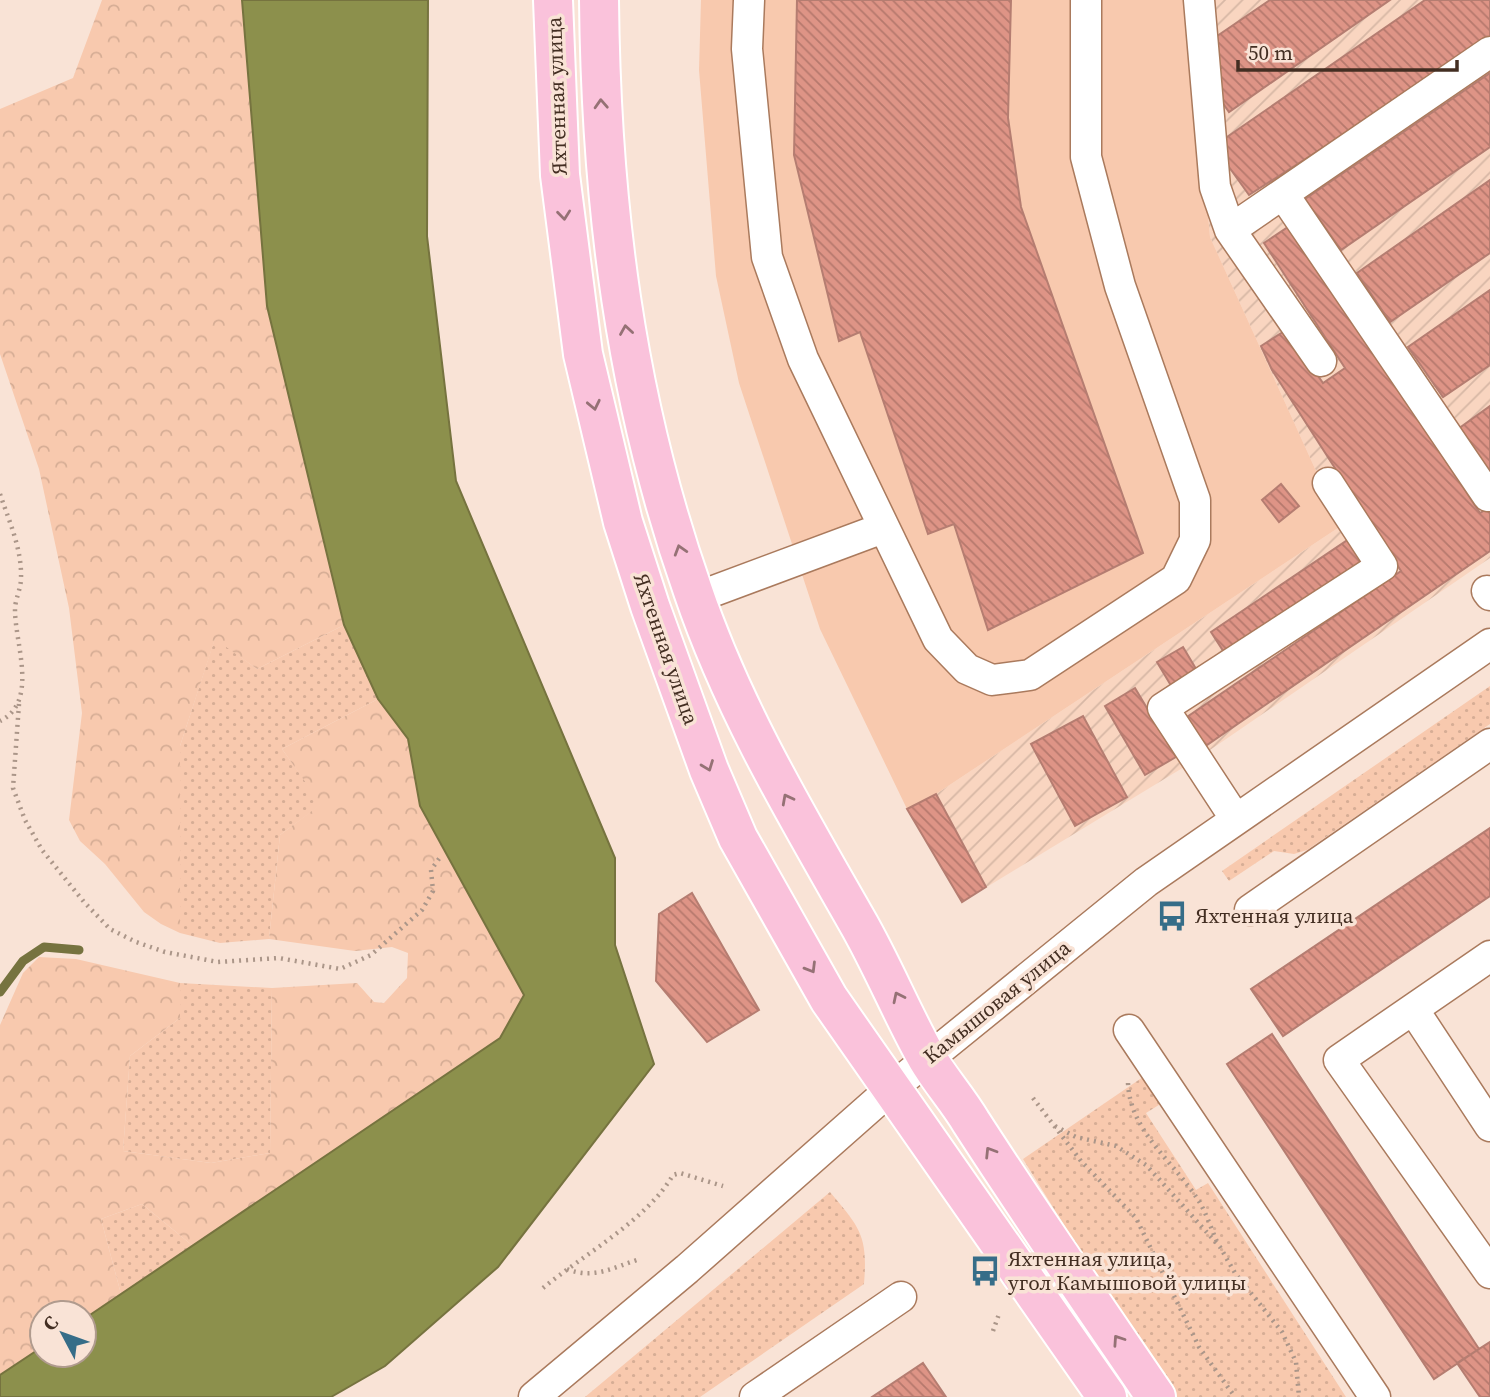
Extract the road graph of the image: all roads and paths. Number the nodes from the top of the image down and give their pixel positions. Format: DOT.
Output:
graph roads {
  1 [pos="553,0"];
  2 [pos="599,0"];
  3 [pos="749,0"];
  4 [pos="1087,0"];
  5 [pos="1199,0"];
  6 [pos="1490,52"];
  7 [pos="1283,194"];
  8 [pos="1230,230"];
  9 [pos="1321,361"];
  10 [pos="1328,483"];
  11 [pos="0,494"];
  12 [pos="1490,494"];
  13 [pos="883,528"];
  14 [pos="695,598"];
  15 [pos="1490,644"];
  16 [pos="19,704"];
  17 [pos="0,720"];
  18 [pos="1490,744"];
  19 [pos="1235,818"];
  20 [pos="441,856"];
  21 [pos="1250,910"];
  22 [pos="1490,956"];
  23 [pos="1413,1009"];
  24 [pos="1129,1030"];
  25 [pos="928,1059"];
  26 [pos="1127,1077"];
  27 [pos="892,1088"];
  28 [pos="1033,1098"];
  29 [pos="1055,1126"];
  30 [pos="1490,1126"];
  31 [pos="723,1186"];
  32 [pos="1220,1247"];
  33 [pos="640,1259"];
  34 [pos="567,1269"];
  35 [pos="1490,1273"];
  36 [pos="542,1288"];
  37 [pos="901,1297"];
  38 [pos="999,1314"];
  39 [pos="993,1331"];
  40 [pos="534,1397"];
  41 [pos="755,1397"];
  42 [pos="1107,1397"];
  43 [pos="1156,1397"];
  44 [pos="1235,1397"];
  45 [pos="1300,1397"];
  46 [pos="1375,1397"];
  1 -- 27 [label="main road, Яхтенная улица, one-way"];
  14 -- 2 [label="main road, Яхтенная улица, one-way"];
  3 -- 13 [label="street"];
  4 -- 13 [label="street"];
  5 -- 8 [label="street"];
  6 -- 7 [label="street"];
  7 -- 8 [label="street"];
  7 -- 12 [label="street"];
  8 -- 9 [label="street"];
  10 -- 19 [label="street"];
  11 -- 16 [label="path"];
  13 -- 14 [label="street"];
  25 -- 14 [label="main road, Яхтенная улица, one-way"];
  15 -- 19 [label="street, Камышовая улица"];
  16 -- 17 [label="path"];
  16 -- 20 [label="path"];
  18 -- 21 [label="street"];
  19 -- 25 [label="street, Камышовая улица"];
  22 -- 23 [label="street"];
  23 -- 30 [label="street"];
  23 -- 35 [label="street"];
  24 -- 46 [label="street"];
  25 -- 27 [label="street, Камышовая улица"];
  43 -- 25 [label="main road, Яхтенная улица, one-way"];
  26 -- 32 [label="path"];
  27 -- 40 [label="street, Камышовая улица"];
  27 -- 42 [label="main road, Яхтенная улица"];
  28 -- 29 [label="path"];
  29 -- 32 [label="path"];
  29 -- 44 [label="path"];
  31 -- 34 [label="path"];
  32 -- 45 [label="path"];
  33 -- 34 [label="path"];
  34 -- 36 [label="path"];
  37 -- 41 [label="street"];
  38 -- 39 [label="path"];
}
